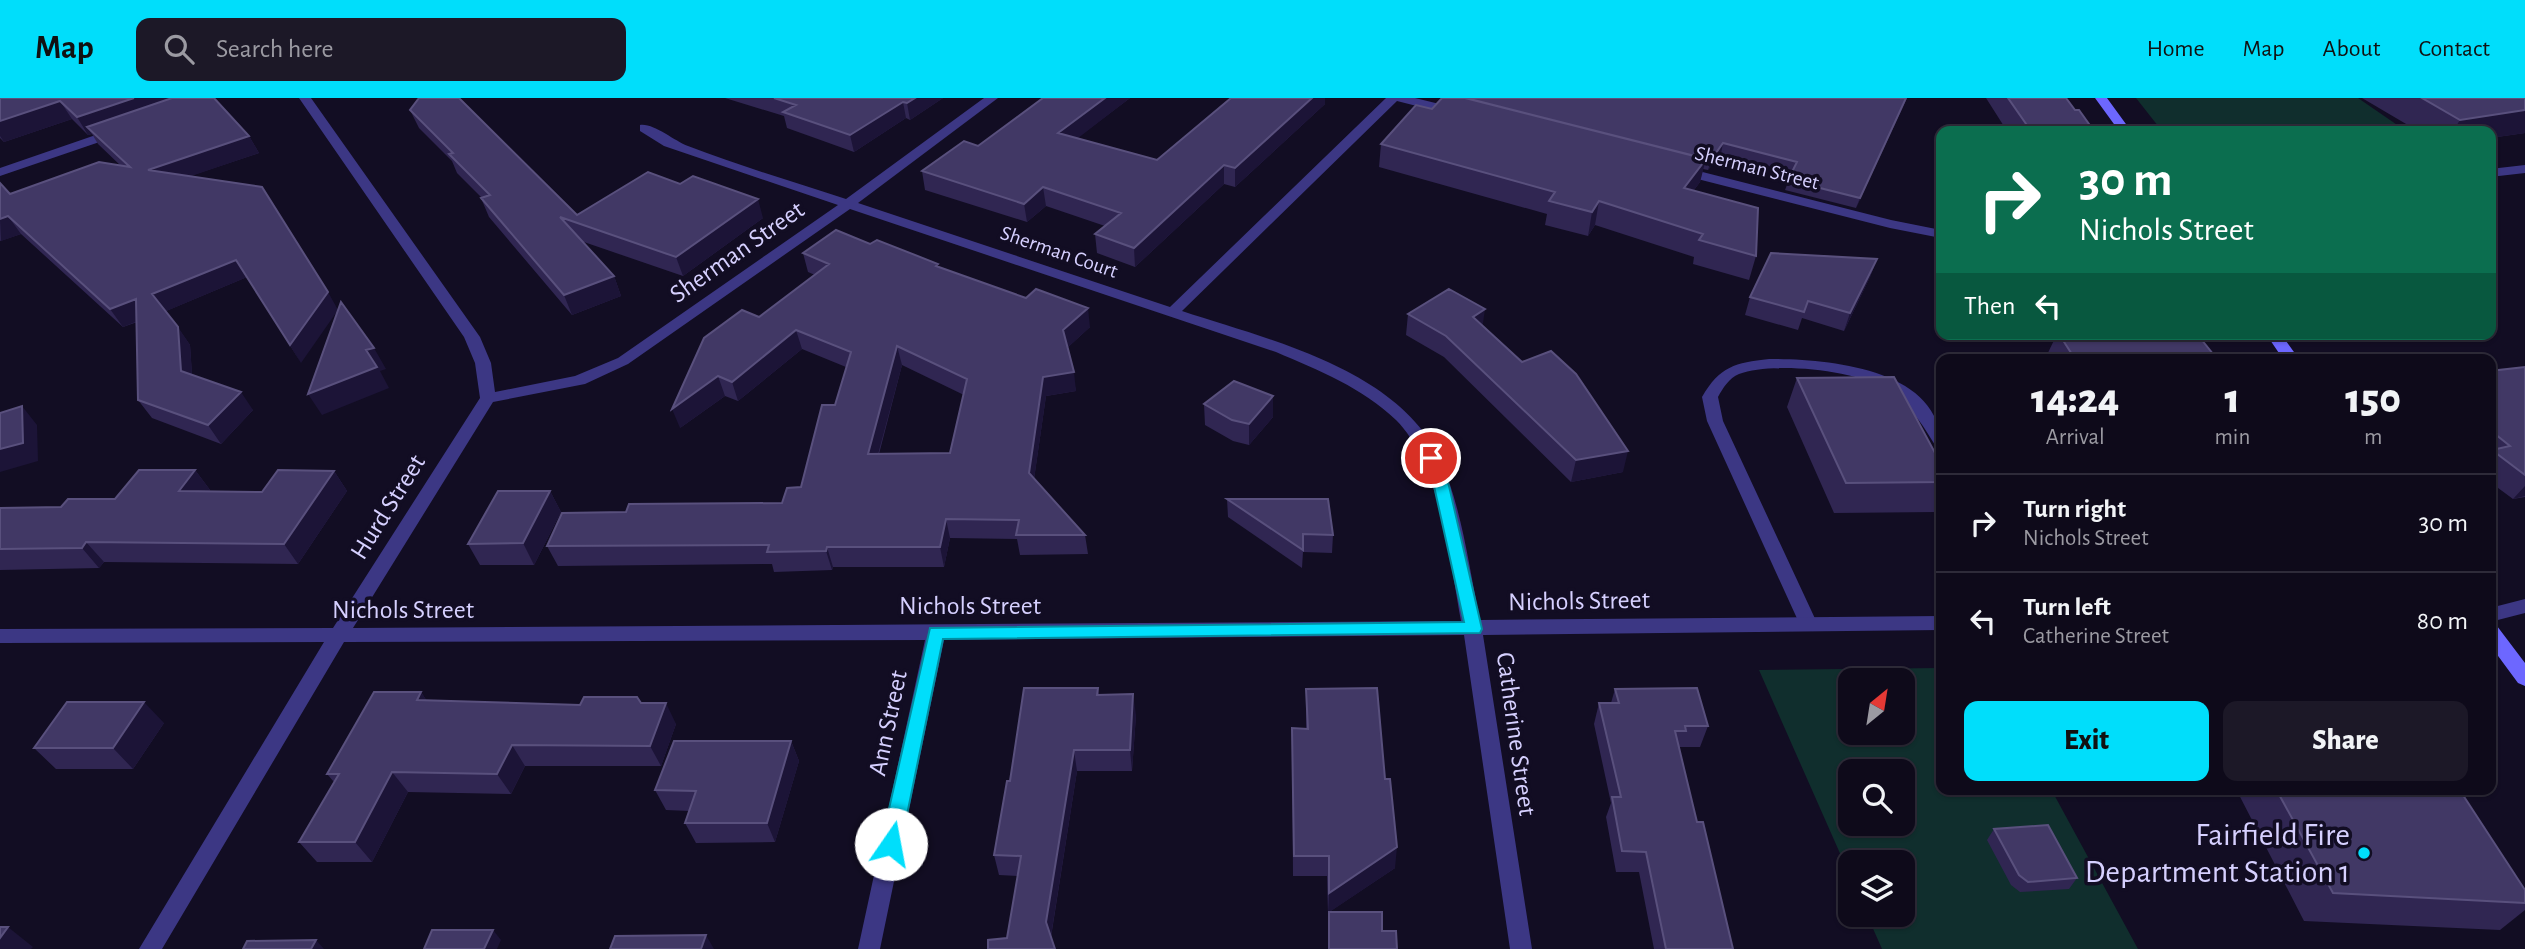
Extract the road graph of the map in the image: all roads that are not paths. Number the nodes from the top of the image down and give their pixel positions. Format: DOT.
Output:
graph roads {
  1 [pos="306,98"];
  2 [pos="992,98"];
  3 [pos="1392,98"];
  4 [pos="1401,98"];
  5 [pos="2101,98"];
  6 [pos="1464,114"];
  7 [pos="2121,126"];
  8 [pos="127,128"];
  9 [pos="644,128"];
  10 [pos="1662,166"];
  11 [pos="2525,169"];
  12 [pos="0,172"];
  13 [pos="2496,172"];
  14 [pos="850,203"];
  15 [pos="1936,233"];
  16 [pos="1173,312"];
  17 [pos="488,398"];
  18 [pos="1936,433"];
  19 [pos="2525,606"];
  20 [pos="2496,613"];
  21 [pos="1936,623"];
  22 [pos="1809,625"];
  23 [pos="1474,629"];
  24 [pos="936,633"];
  25 [pos="0,636"];
  26 [pos="337,637"];
  27 [pos="2496,639"];
  28 [pos="2525,678"];
  29 [pos="150,949"];
  30 [pos="869,949"];
  31 [pos="1521,949"];
  1 -- 17 [label="street"];
  2 -- 14 [label="street, Sherman Street"];
  3 -- 16 [label="street"];
  4 -- 6 [label="street"];
  5 -- 7 [label="street"];
  8 -- 12 [label="street"];
  9 -- 14 [label="street, Sherman Court"];
  10 -- 15 [label="street, Sherman Street"];
  11 -- 13 [label="street"];
  14 -- 16 [label="street, Sherman Court"];
  14 -- 17 [label="street, Sherman Street"];
  16 -- 23 [label="street, Catherine Street"];
  17 -- 26 [label="street, Hurd Street"];
  18 -- 22 [label="street"];
  19 -- 20 [label="street"];
  21 -- 22 [label="street, Nichols Street"];
  22 -- 23 [label="street, Nichols Street"];
  23 -- 24 [label="street, Nichols Street"];
  23 -- 31 [label="street, Catherine Street"];
  24 -- 26 [label="street, Nichols Street"];
  24 -- 30 [label="street, Ann Street"];
  25 -- 26 [label="street, Nichols Street"];
  26 -- 29 [label="street, Hurd Street"];
  27 -- 28 [label="street"];
}
